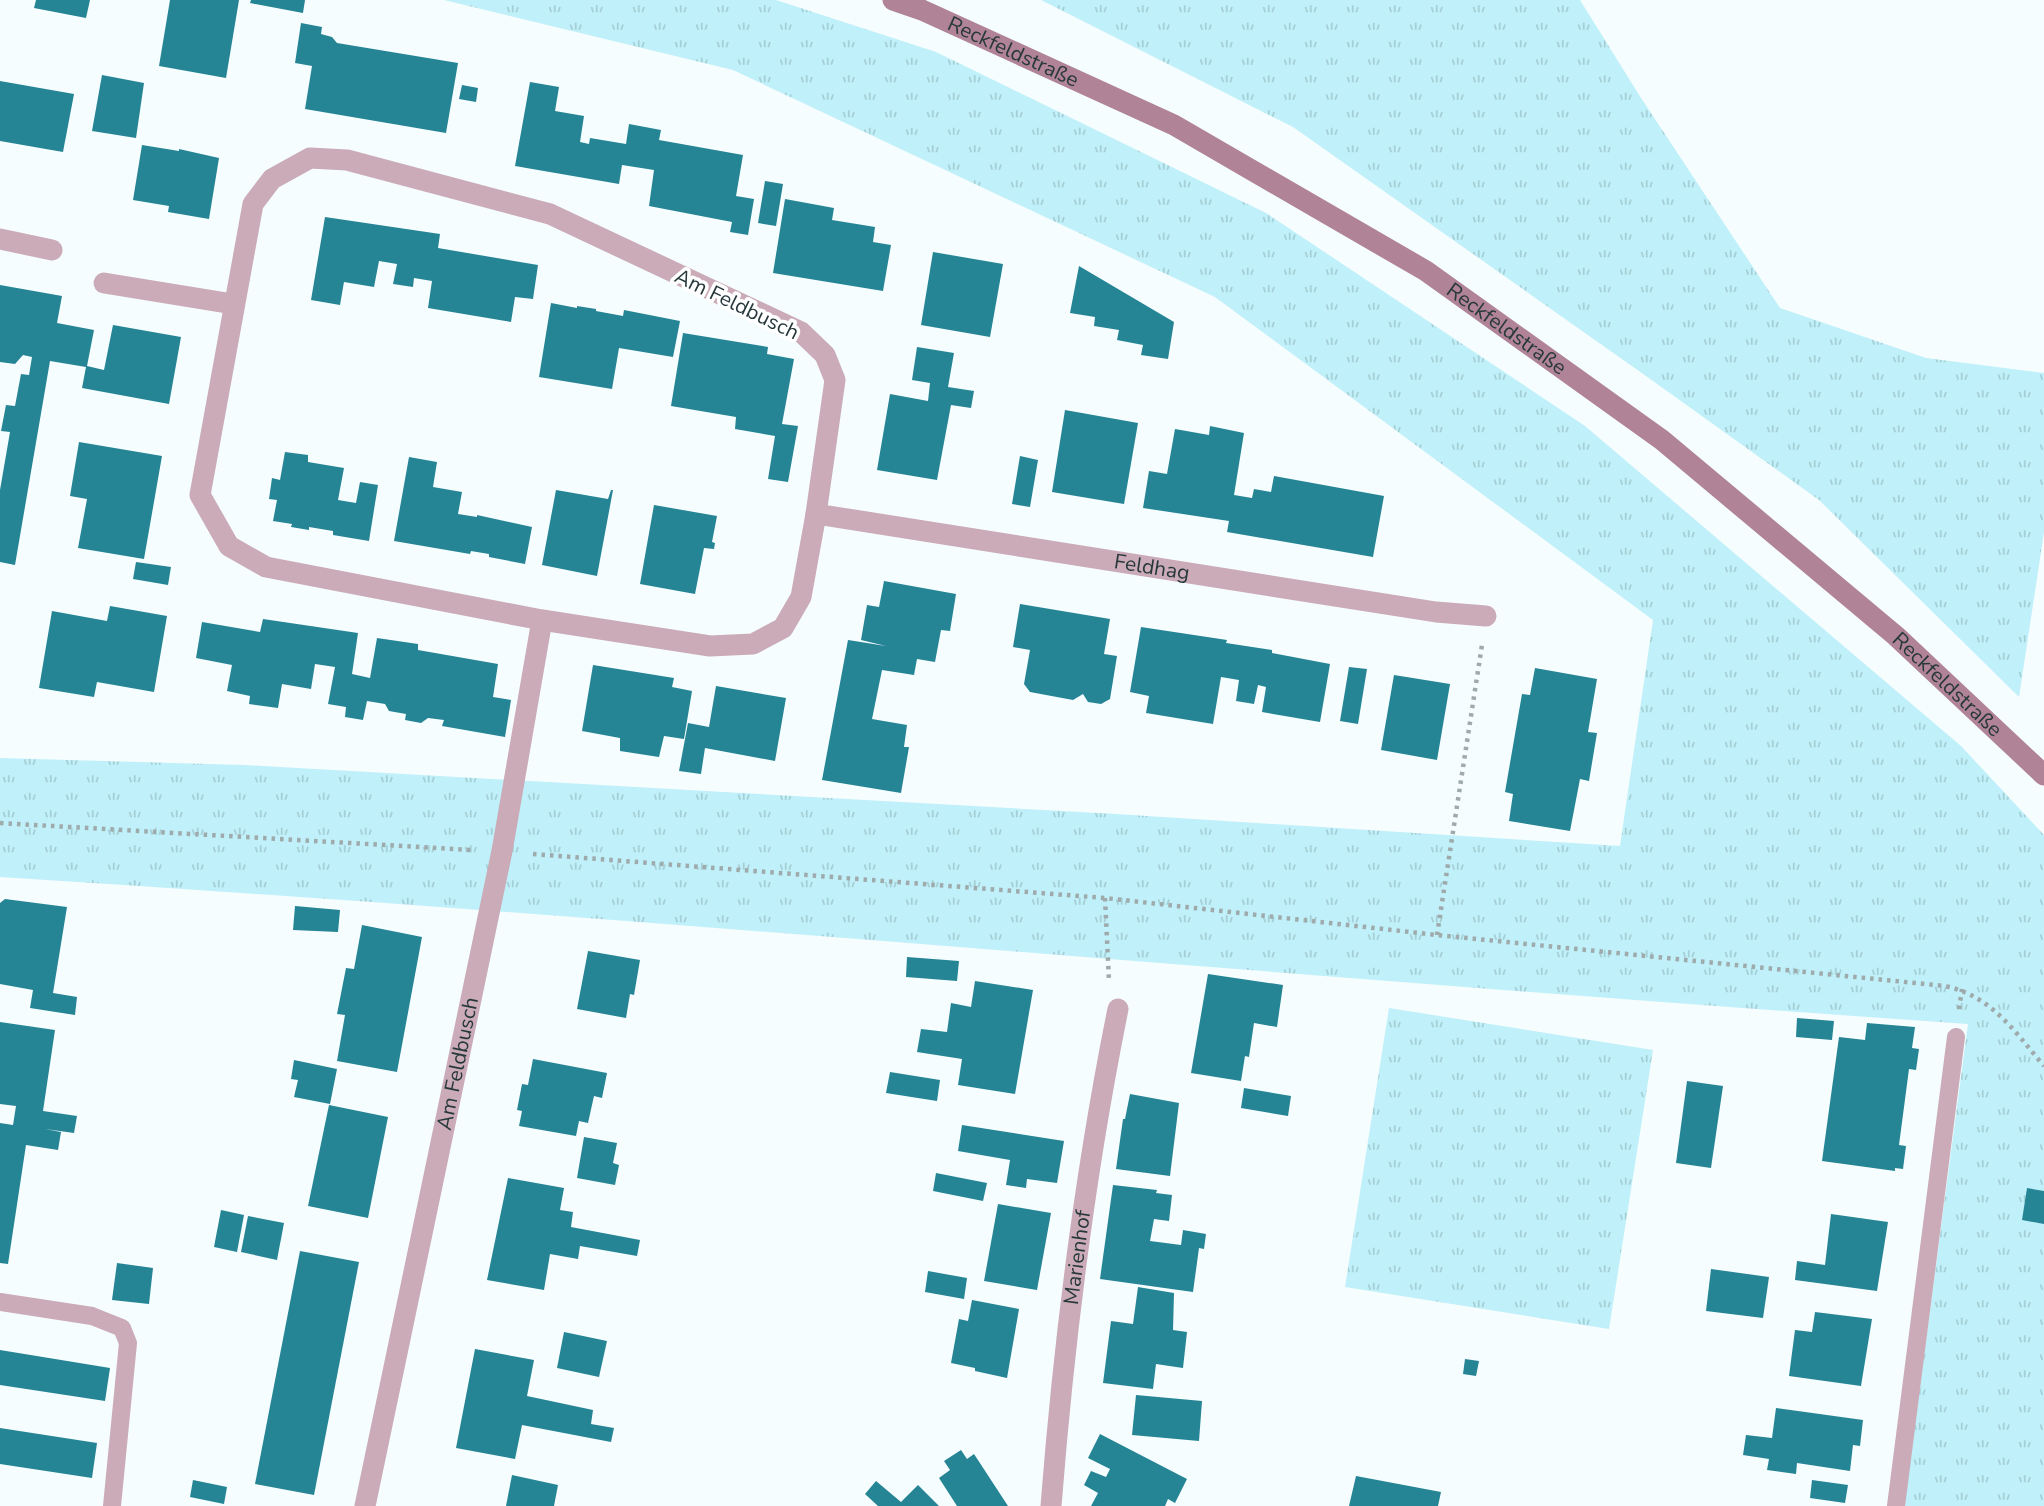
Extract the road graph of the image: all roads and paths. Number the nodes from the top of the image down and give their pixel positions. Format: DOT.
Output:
graph roads {
  1 [pos="893,0"];
  2 [pos="0,239"];
  3 [pos="52,250"];
  4 [pos="104,283"];
  5 [pos="233,304"];
  6 [pos="816,514"];
  7 [pos="1486,615"];
  8 [pos="542,620"];
  9 [pos="2043,770"];
  10 [pos="0,824"];
  11 [pos="502,851"];
  12 [pos="1105,898"];
  13 [pos="1437,935"];
  14 [pos="1118,1009"];
  15 [pos="1956,1037"];
  16 [pos="2044,1066"];
  17 [pos="0,1301"];
  18 [pos="112,1506"];
  19 [pos="365,1506"];
  20 [pos="1051,1506"];
  21 [pos="1896,1506"];
  1 -- 9 [label="street, Reckfeldstraße"];
  2 -- 3 [label="street"];
  4 -- 5 [label="street"];
  5 -- 6 [label="street, Am Feldbusch"];
  5 -- 8 [label="street, Am Feldbusch"];
  6 -- 7 [label="street, Feldhag"];
  6 -- 8 [label="street, Am Feldbusch"];
  7 -- 13 [label="path"];
  8 -- 11 [label="street, Am Feldbusch"];
  10 -- 11 [label="path"];
  11 -- 12 [label="path"];
  11 -- 19 [label="street, Am Feldbusch"];
  12 -- 13 [label="path"];
  12 -- 14 [label="path"];
  13 -- 16 [label="path"];
  14 -- 20 [label="street, Marienhof"];
  15 -- 21 [label="lane"];
  17 -- 18 [label="lane"];
}
